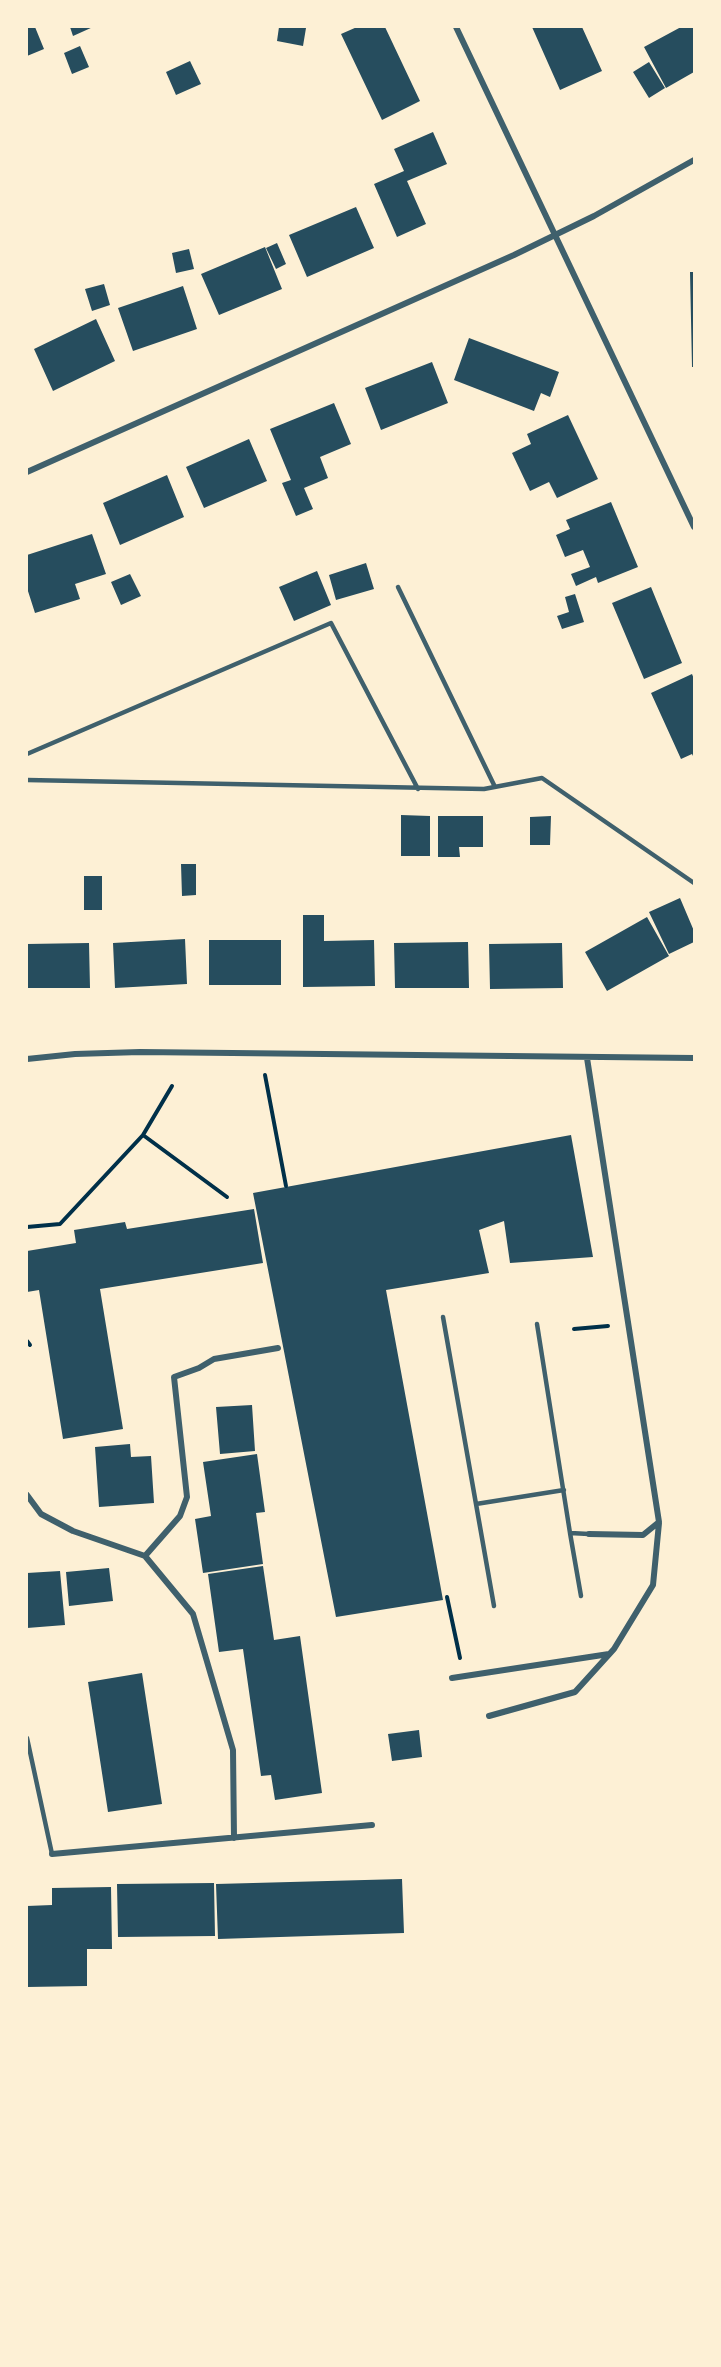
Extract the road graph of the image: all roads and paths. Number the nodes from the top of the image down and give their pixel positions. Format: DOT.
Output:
graph roads {
  1 [pos="456,27"];
  2 [pos="694,160"];
  3 [pos="554,235"];
  4 [pos="27,472"];
  5 [pos="694,527"];
  6 [pos="398,587"];
  7 [pos="27,753"];
  8 [pos="27,780"];
  9 [pos="495,787"];
  10 [pos="418,789"];
  11 [pos="694,883"];
  12 [pos="261,1053"];
  13 [pos="587,1058"];
  14 [pos="694,1058"];
  15 [pos="27,1059"];
  16 [pos="172,1086"];
  17 [pos="143,1135"];
  18 [pos="286,1186"];
  19 [pos="227,1197"];
  20 [pos="27,1227"];
  21 [pos="443,1317"];
  22 [pos="537,1324"];
  23 [pos="627,1325"];
  24 [pos="574,1329"];
  25 [pos="278,1348"];
  26 [pos="564,1490"];
  27 [pos="27,1495"];
  28 [pos="476,1504"];
  29 [pos="659,1522"];
  30 [pos="570,1533"];
  31 [pos="589,1534"];
  32 [pos="145,1557"];
  33 [pos="581,1596"];
  34 [pos="447,1597"];
  35 [pos="494,1606"];
  36 [pos="610,1654"];
  37 [pos="465,1676"];
  38 [pos="452,1678"];
  39 [pos="489,1716"];
  40 [pos="27,1738"];
  41 [pos="372,1825"];
  42 [pos="234,1838"];
  43 [pos="51,1854"];
  1 -- 3 [label="street"];
  2 -- 3 [label="street"];
  3 -- 4 [label="street"];
  3 -- 5 [label="street"];
  6 -- 9 [label="lane"];
  7 -- 10 [label="lane"];
  8 -- 10 [label="lane"];
  9 -- 10 [label="lane"];
  9 -- 11 [label="lane"];
  12 -- 13 [label="street"];
  12 -- 15 [label="street"];
  12 -- 18 [label="path"];
  13 -- 14 [label="street"];
  13 -- 23 [label="street"];
  16 -- 17 [label="path"];
  17 -- 19 [label="path"];
  17 -- 20 [label="path"];
  21 -- 28 [label="lane"];
  22 -- 26 [label="lane"];
  23 -- 24 [label="path"];
  23 -- 29 [label="street"];
  25 -- 32 [label="street"];
  26 -- 28 [label="lane"];
  26 -- 30 [label="lane"];
  27 -- 32 [label="street"];
  28 -- 35 [label="lane"];
  29 -- 31 [label="street"];
  29 -- 36 [label="street"];
  30 -- 31 [label="lane"];
  30 -- 33 [label="lane"];
  32 -- 42 [label="street"];
  34 -- 37 [label="path"];
  36 -- 37 [label="street"];
  36 -- 39 [label="street"];
  37 -- 38 [label="street"];
  40 -- 43 [label="lane"];
  41 -- 42 [label="street"];
  42 -- 43 [label="street"];
}
